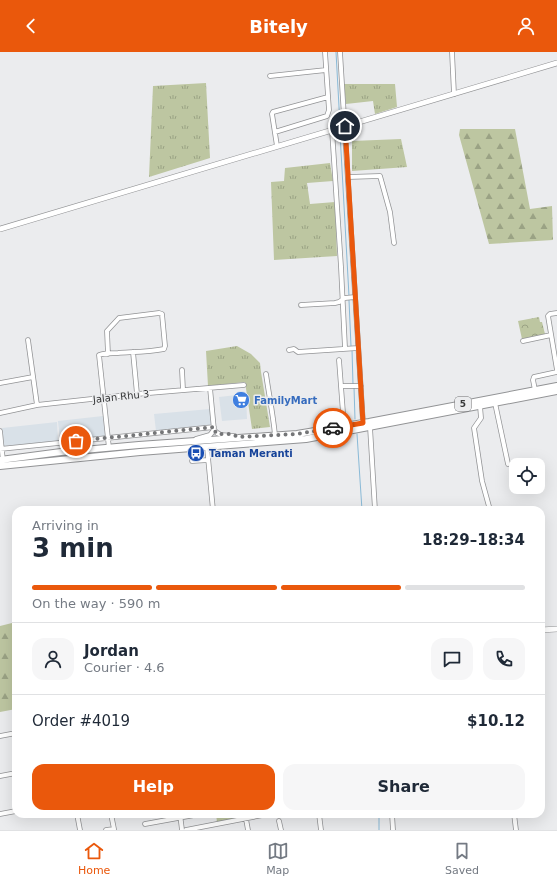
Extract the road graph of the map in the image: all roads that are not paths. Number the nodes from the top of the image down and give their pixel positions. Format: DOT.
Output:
graph roads {
  1 [pos="325,52"];
  2 [pos="340,52"];
  3 [pos="452,52"];
  4 [pos="557,63"];
  5 [pos="326,70"];
  6 [pos="270,76"];
  7 [pos="454,94"];
  8 [pos="328,97"];
  9 [pos="345,126"];
  10 [pos="332,130"];
  11 [pos="275,132"];
  12 [pos="277,146"];
  13 [pos="348,177"];
  14 [pos="0,229"];
  15 [pos="394,243"];
  16 [pos="354,297"];
  17 [pos="344,299"];
  18 [pos="301,305"];
  19 [pos="557,312"];
  20 [pos="551,336"];
  21 [pos="28,340"];
  22 [pos="522,340"];
  23 [pos="345,348"];
  24 [pos="354,348"];
  25 [pos="288,350"];
  26 [pos="133,352"];
  27 [pos="108,354"];
  28 [pos="339,360"];
  29 [pos="182,370"];
  30 [pos="557,371"];
  31 [pos="266,374"];
  32 [pos="33,377"];
  33 [pos="0,383"];
  34 [pos="244,385"];
  35 [pos="341,386"];
  36 [pos="358,386"];
  37 [pos="557,386"];
  38 [pos="210,388"];
  39 [pos="183,390"];
  40 [pos="535,390"];
  41 [pos="557,391"];
  42 [pos="137,394"];
  43 [pos="102,398"];
  44 [pos="495,402"];
  45 [pos="37,405"];
  46 [pos="480,406"];
  47 [pos="0,413"];
  48 [pos="363,423"];
  49 [pos="344,426"];
  50 [pos="370,427"];
  51 [pos="214,429"];
  52 [pos="0,431"];
  53 [pos="275,435"];
  54 [pos="238,437"];
  55 [pos="107,438"];
  56 [pos="194,440"];
  57 [pos="60,443"];
  58 [pos="207,447"];
  59 [pos="108,448"];
  60 [pos="1,449"];
  61 [pos="60,452"];
  62 [pos="208,460"];
  63 [pos="192,461"];
  64 [pos="2,463"];
  65 [pos="508,464"];
  66 [pos="213,506"];
  67 [pos="375,506"];
  68 [pos="489,506"];
  69 [pos="557,629"];
  70 [pos="545,630"];
  71 [pos="12,734"];
  72 [pos="0,736"];
  73 [pos="12,774"];
  74 [pos="0,776"];
  75 [pos="12,812"];
  76 [pos="0,814"];
  77 [pos="78,818"];
  78 [pos="112,818"];
  79 [pos="171,818"];
  80 [pos="180,818"];
  81 [pos="250,818"];
  82 [pos="320,818"];
  83 [pos="392,818"];
  84 [pos="514,818"];
  85 [pos="246,819"];
  86 [pos="279,821"];
  87 [pos="145,824"];
  88 [pos="80,830"];
  89 [pos="106,830"];
  90 [pos="182,830"];
  91 [pos="186,830"];
  92 [pos="248,830"];
  93 [pos="281,830"];
  94 [pos="321,830"];
  95 [pos="393,830"];
  96 [pos="516,830"];
  1 -- 5 [label="street"];
  2 -- 9 [label="street"];
  3 -- 7 [label="street"];
  4 -- 7 [label="street"];
  5 -- 6 [label="street"];
  5 -- 8 [label="street"];
  7 -- 9 [label="street"];
  8 -- 11 [label="street"];
  8 -- 11 [label="street"];
  9 -- 10 [label="street"];
  9 -- 13 [label="street"];
  10 -- 12 [label="street"];
  10 -- 17 [label="street"];
  11 -- 12 [label="street"];
  12 -- 14 [label="street"];
  13 -- 15 [label="street"];
  13 -- 16 [label="street"];
  16 -- 17 [label="street"];
  16 -- 24 [label="street"];
  17 -- 18 [label="street"];
  17 -- 23 [label="street"];
  19 -- 20 [label="street"];
  20 -- 22 [label="street"];
  20 -- 30 [label="street"];
  21 -- 32 [label="street"];
  23 -- 24 [label="street"];
  23 -- 25 [label="street"];
  24 -- 36 [label="street"];
  26 -- 27 [label="street"];
  26 -- 27 [label="street"];
  26 -- 42 [label="street"];
  27 -- 43 [label="street"];
  28 -- 35 [label="street"];
  29 -- 39 [label="street"];
  30 -- 40 [label="street"];
  31 -- 53 [label="street"];
  32 -- 33 [label="street"];
  32 -- 45 [label="street"];
  34 -- 38 [label="street, Jalan Rhu 3"];
  35 -- 36 [label="street"];
  35 -- 49 [label="street"];
  36 -- 48 [label="street"];
  37 -- 40 [label="highway, 5"];
  38 -- 39 [label="street, Jalan Rhu 3"];
  38 -- 51 [label="street"];
  39 -- 42 [label="street, Jalan Rhu 3"];
  40 -- 48 [label="highway, 5"];
  41 -- 44 [label="highway, 5"];
  42 -- 43 [label="street, Jalan Rhu 3"];
  43 -- 45 [label="street, Jalan Rhu 3"];
  43 -- 55 [label="street"];
  44 -- 46 [label="highway, 5"];
  44 -- 65 [label="street"];
  45 -- 47 [label="street, Jalan Rhu 3"];
  46 -- 50 [label="highway, 5"];
  46 -- 68 [label="street"];
  48 -- 49 [label="highway, 5"];
  49 -- 53 [label="highway, 5"];
  50 -- 58 [label="highway, 5"];
  50 -- 67 [label="street"];
  51 -- 54 [label="street"];
  51 -- 55 [label="street"];
  51 -- 56 [label="street"];
  52 -- 60 [label="street"];
  53 -- 54 [label="highway, 5"];
  54 -- 56 [label="highway, 5"];
  55 -- 57 [label="street"];
  55 -- 59 [label="street"];
  56 -- 59 [label="highway, 5"];
  57 -- 60 [label="street"];
  57 -- 61 [label="street"];
  58 -- 62 [label="street"];
  58 -- 64 [label="highway, 5"];
  59 -- 61 [label="highway, 5"];
  60 -- 64 [label="street"];
  61 -- 64 [label="highway, 5"];
  62 -- 63 [label="street"];
  62 -- 66 [label="street"];
  69 -- 70 [label="street"];
  71 -- 72 [label="street"];
  73 -- 74 [label="street"];
  75 -- 76 [label="street"];
  77 -- 88 [label="street"];
  78 -- 89 [label="street"];
  79 -- 87 [label="street"];
  80 -- 90 [label="street"];
  81 -- 85 [label="street"];
  82 -- 94 [label="street"];
  83 -- 95 [label="street"];
  84 -- 96 [label="street"];
  85 -- 91 [label="street"];
  85 -- 92 [label="street"];
  86 -- 93 [label="street"];
}
